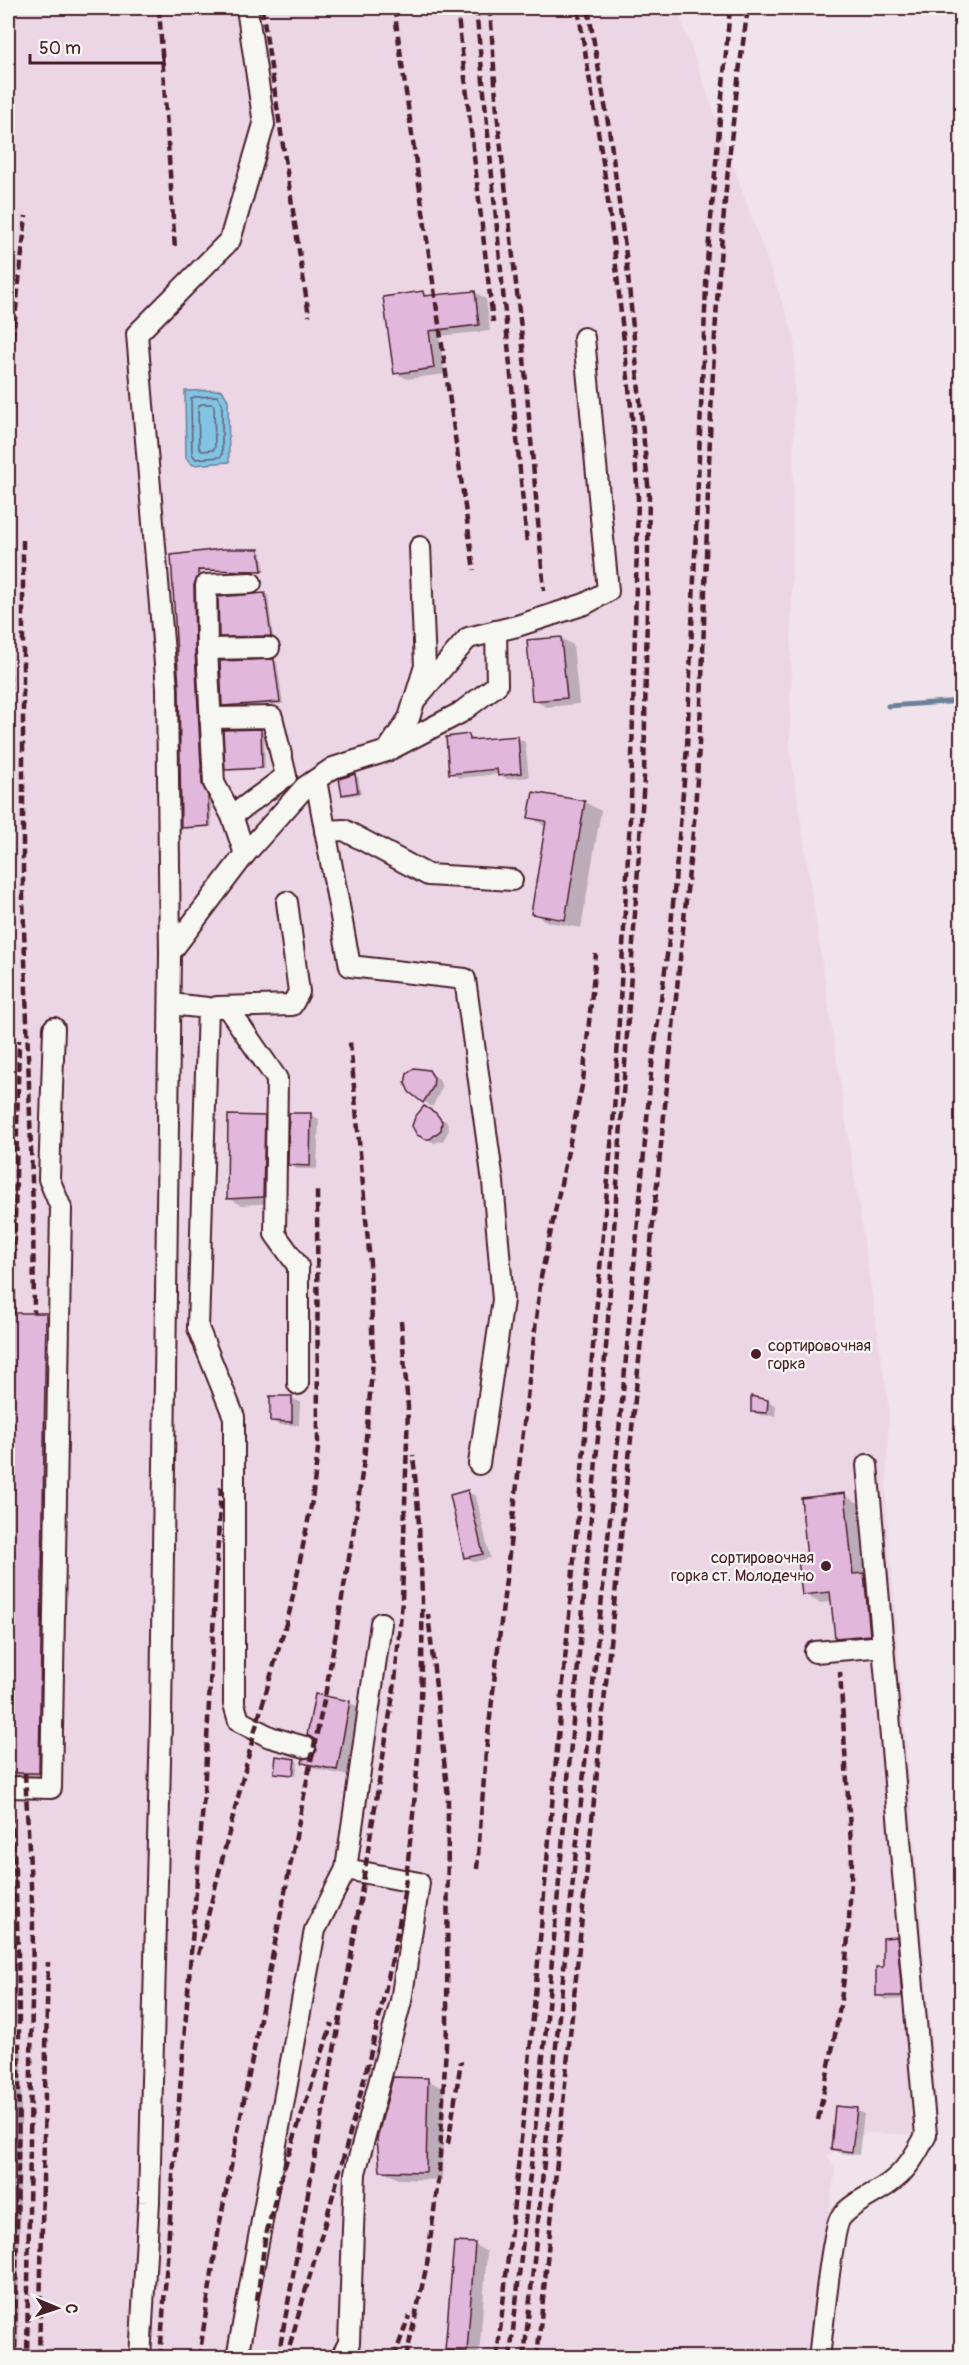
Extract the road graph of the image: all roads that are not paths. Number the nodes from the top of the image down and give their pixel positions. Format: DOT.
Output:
graph roads {
  1 [pos="247,8"];
  2 [pos="584,338"];
  3 [pos="420,547"];
  4 [pos="251,583"];
  5 [pos="496,631"];
  6 [pos="269,648"];
  7 [pos="207,649"];
  8 [pos="414,700"];
  9 [pos="210,718"];
  10 [pos="387,751"];
  11 [pos="315,780"];
  12 [pos="232,816"];
  13 [pos="325,831"];
  14 [pos="246,854"];
  15 [pos="512,880"];
  16 [pos="288,902"];
  17 [pos="170,952"];
  18 [pos="170,1004"];
  19 [pos="217,1007"];
  20 [pos="54,1028"];
  21 [pos="298,1384"];
  22 [pos="479,1464"];
  23 [pos="867,1465"];
  24 [pos="381,1623"];
  25 [pos="884,1646"];
  26 [pos="815,1652"];
  27 [pos="305,1747"];
  28 [pos="8,1787"];
  29 [pos="346,1869"];
  30 [pos="140,2358"];
  31 [pos="237,2358"];
  32 [pos="341,2358"];
  33 [pos="819,2358"];
  1 -- 17 [label="lane"];
  2 -- 5 [label="lane"];
  3 -- 8 [label="lane"];
  4 -- 7 [label="lane"];
  5 -- 8 [label="lane"];
  5 -- 10 [label="lane"];
  6 -- 7 [label="lane"];
  7 -- 9 [label="lane"];
  8 -- 10 [label="lane"];
  9 -- 12 [label="lane"];
  9 -- 12 [label="lane"];
  10 -- 11 [label="lane"];
  11 -- 13 [label="lane"];
  11 -- 14 [label="lane"];
  12 -- 14 [label="lane"];
  13 -- 15 [label="lane"];
  13 -- 22 [label="lane"];
  14 -- 17 [label="lane"];
  16 -- 19 [label="lane"];
  17 -- 18 [label="lane"];
  18 -- 19 [label="lane"];
  18 -- 30 [label="lane"];
  19 -- 21 [label="lane"];
  19 -- 27 [label="lane"];
  20 -- 28 [label="lane"];
  23 -- 25 [label="lane"];
  24 -- 29 [label="lane"];
  25 -- 26 [label="lane"];
  25 -- 33 [label="lane"];
  29 -- 31 [label="lane"];
  29 -- 32 [label="lane"];
}
